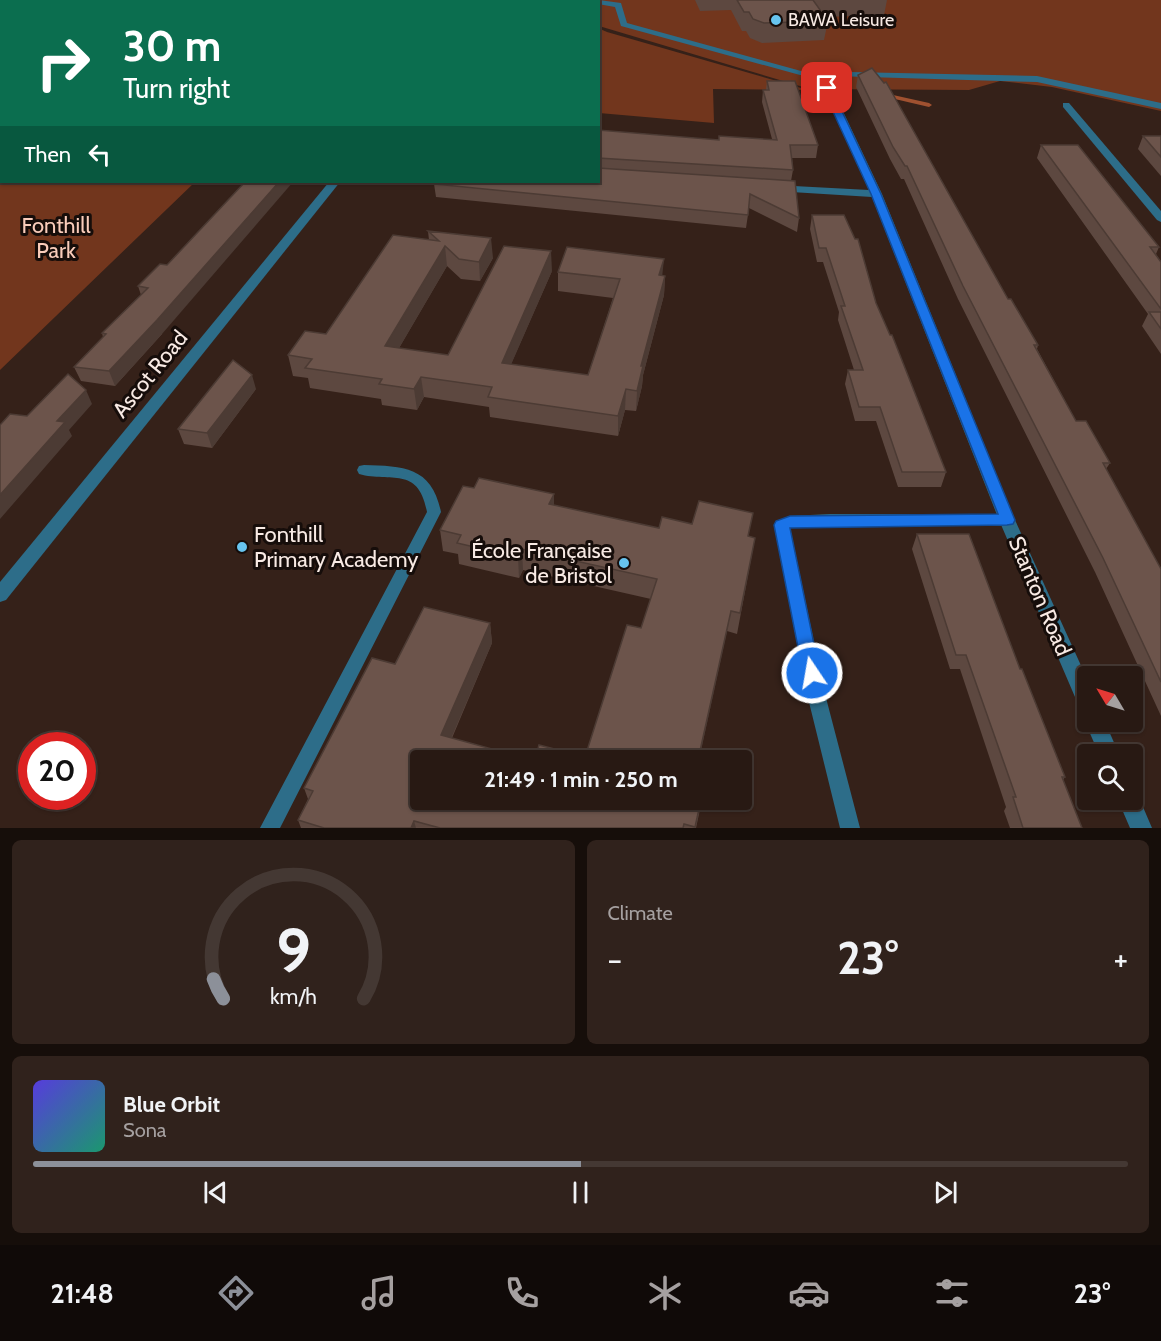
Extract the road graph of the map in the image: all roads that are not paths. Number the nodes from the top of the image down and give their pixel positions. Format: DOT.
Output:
graph roads {
  1 [pos="600,2"];
  2 [pos="827,88"];
  3 [pos="1066,105"];
  4 [pos="1161,106"];
  5 [pos="333,183"];
  6 [pos="759,188"];
  7 [pos="876,194"];
  8 [pos="1161,218"];
  9 [pos="364,470"];
  10 [pos="1007,520"];
  11 [pos="0,595"];
  12 [pos="1077,679"];
  13 [pos="1133,810"];
  14 [pos="270,828"];
  15 [pos="850,828"];
  16 [pos="1141,828"];
  1 -- 4 [label="lane"];
  2 -- 7 [label="street, Stanton Road"];
  3 -- 8 [label="street"];
  5 -- 11 [label="street, Ascot Road"];
  6 -- 7 [label="street"];
  7 -- 10 [label="street, Stanton Road"];
  9 -- 14 [label="lane"];
  10 -- 12 [label="street, Stanton Road"];
  10 -- 15 [label="lane"];
  13 -- 16 [label="street"];
}
